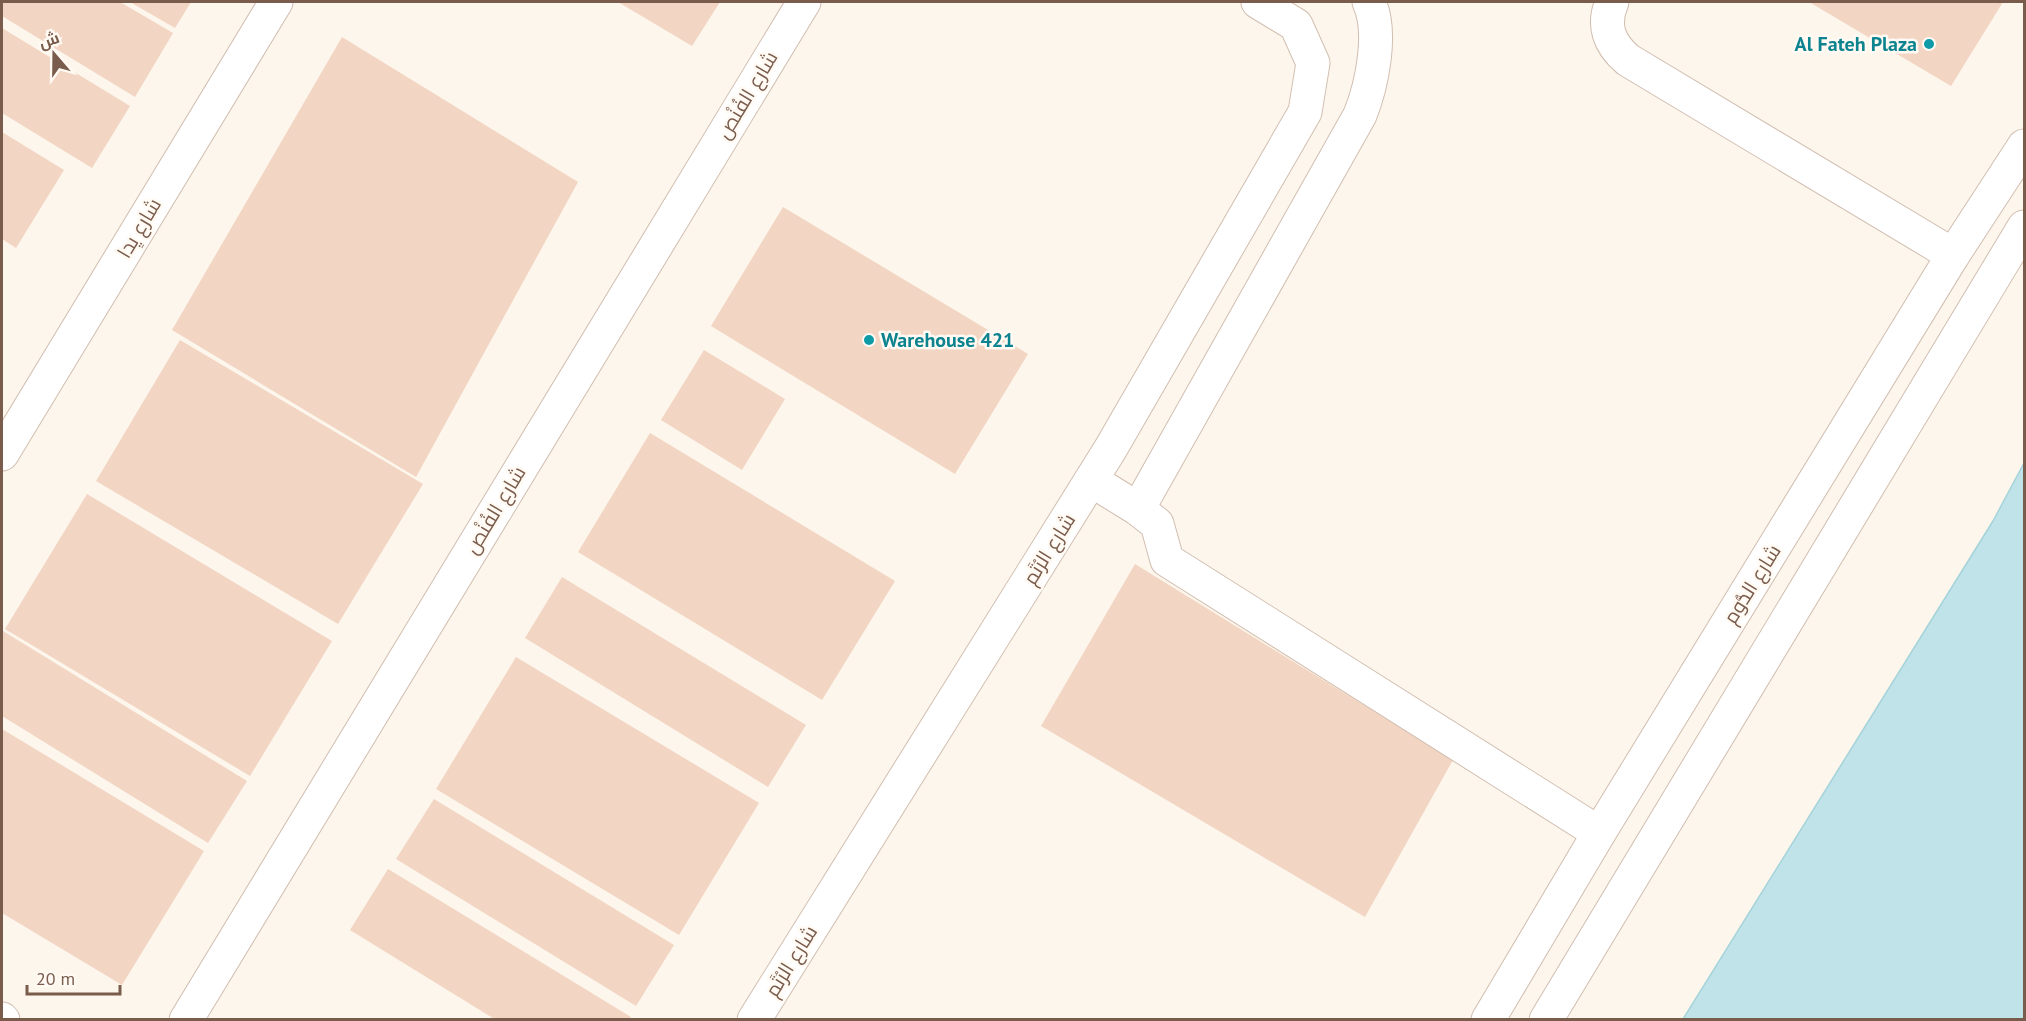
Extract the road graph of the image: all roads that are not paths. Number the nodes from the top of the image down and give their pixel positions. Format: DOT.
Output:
graph roads {
  1 [pos="276,2"];
  2 [pos="804,2"];
  3 [pos="1258,2"];
  4 [pos="1612,2"];
  5 [pos="1376,8"];
  6 [pos="2023,152"];
  7 [pos="2025,227"];
  8 [pos="1953,255"];
  9 [pos="2,454"];
  10 [pos="1091,480"];
  11 [pos="1138,509"];
  12 [pos="1599,833"];
  13 [pos="186,1020"];
  14 [pos="754,1020"];
  15 [pos="1488,1020"];
  16 [pos="1546,1020"];
  1 -- 9 [label="street, شارع يِدا"];
  2 -- 13 [label="street, شارع الفُنْص"];
  3 -- 10 [label="street, شارع الرُتَم"];
  4 -- 8 [label="street"];
  5 -- 11 [label="street"];
  6 -- 8 [label="street, شارع الدُّوم"];
  7 -- 16 [label="street"];
  8 -- 12 [label="street, شارع الدُّوم"];
  10 -- 11 [label="street"];
  10 -- 14 [label="street, شارع الرُتَم"];
  11 -- 12 [label="street"];
  12 -- 15 [label="street, شارع الدُّوم"];
}
